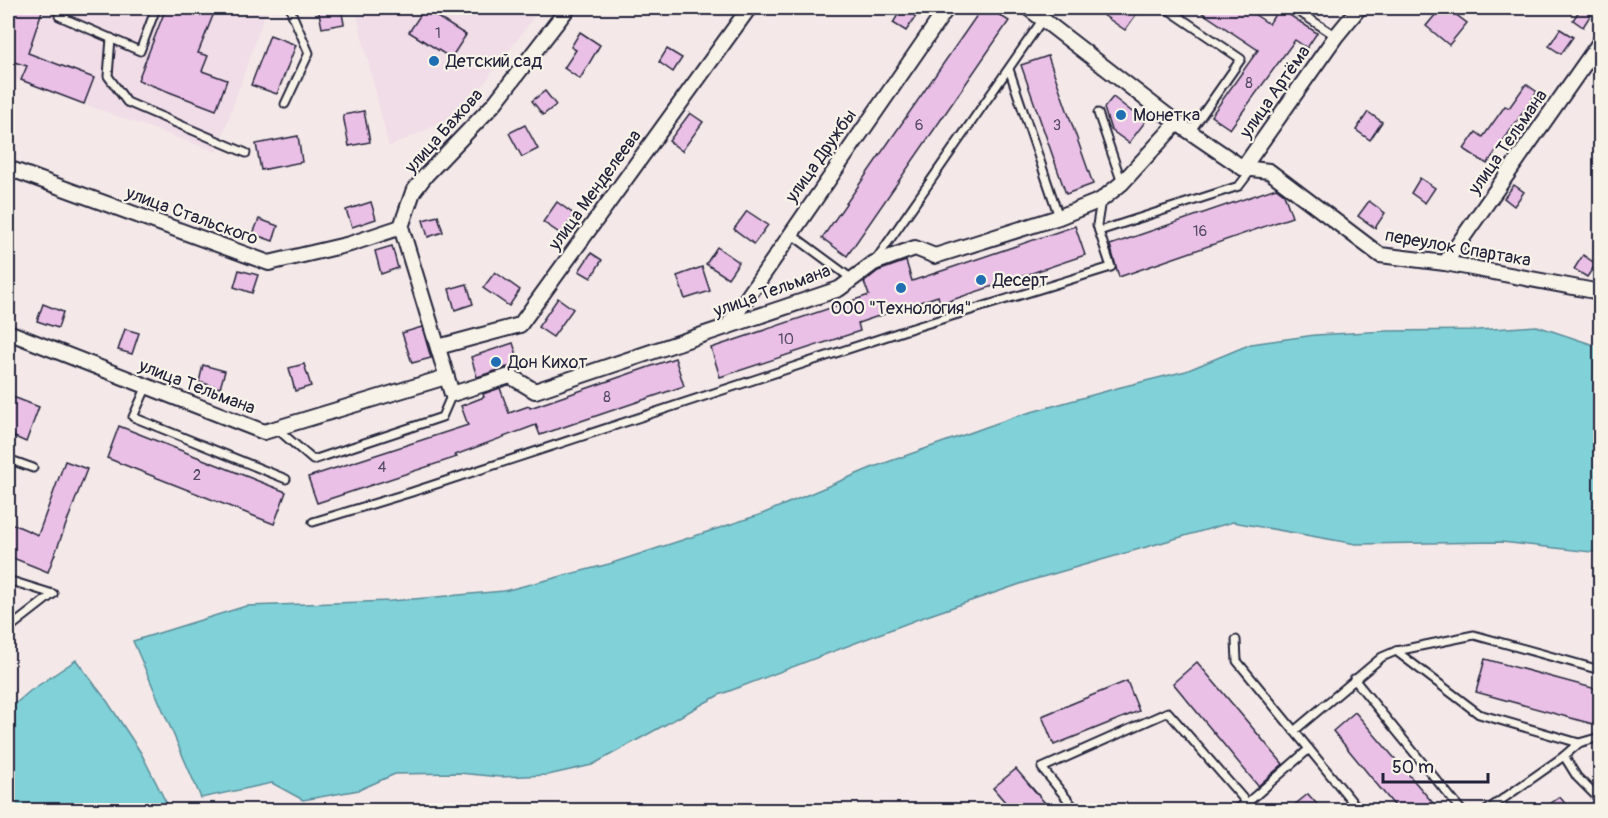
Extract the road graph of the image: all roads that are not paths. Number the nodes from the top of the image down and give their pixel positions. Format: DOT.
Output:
graph roads {
  1 [pos="156,8"];
  2 [pos="291,8"];
  3 [pos="567,8"];
  4 [pos="749,8"];
  5 [pos="947,8"];
  6 [pos="1167,8"];
  7 [pos="1293,8"];
  8 [pos="1359,8"];
  9 [pos="1038,12"];
  10 [pos="60,16"];
  11 [pos="1336,36"];
  12 [pos="111,39"];
  13 [pos="1600,42"];
  14 [pos="1009,69"];
  15 [pos="285,104"];
  16 [pos="1098,113"];
  17 [pos="1177,123"];
  18 [pos="1190,132"];
  19 [pos="246,153"];
  20 [pos="8,168"];
  21 [pos="1248,169"];
  22 [pos="1122,183"];
  23 [pos="1101,200"];
  24 [pos="1059,217"];
  25 [pos="401,226"];
  26 [pos="1099,231"];
  27 [pos="790,233"];
  28 [pos="874,262"];
  29 [pos="1445,263"];
  30 [pos="852,279"];
  31 [pos="1600,292"];
  32 [pos="727,327"];
  33 [pos="8,332"];
  34 [pos="438,347"];
  35 [pos="446,377"];
  36 [pos="147,386"];
  37 [pos="452,394"];
  38 [pos="276,428"];
  39 [pos="8,459"];
  40 [pos="33,468"];
  41 [pos="286,479"];
  42 [pos="313,522"];
  43 [pos="8,580"];
  44 [pos="8,628"];
  45 [pos="1236,640"];
  46 [pos="1396,651"];
  47 [pos="1600,670"];
  48 [pos="1354,679"];
  49 [pos="1294,731"];
  50 [pos="1600,737"];
  51 [pos="1579,743"];
  52 [pos="1309,749"];
  53 [pos="1564,756"];
  54 [pos="1600,800"];
  55 [pos="1247,803"];
  56 [pos="1076,810"];
  57 [pos="1234,810"];
  58 [pos="1253,810"];
  59 [pos="1359,810"];
  60 [pos="1461,810"];
  61 [pos="1487,810"];
  1 -- 12 [label="lane"];
  2 -- 15 [label="lane"];
  3 -- 25 [label="street, улица Бажова"];
  4 -- 34 [label="street, улица Менделеева"];
  5 -- 27 [label="street, улица Дружбы"];
  6 -- 18 [label="lane"];
  7 -- 11 [label="lane"];
  8 -- 11 [label="street, улица Артёма"];
  9 -- 14 [label="lane"];
  9 -- 17 [label="street, переулок Спартака"];
  10 -- 12 [label="lane"];
  11 -- 21 [label="street, улица Артёма"];
  12 -- 19 [label="lane"];
  13 -- 29 [label="street, улица Тельмана"];
  14 -- 24 [label="lane"];
  14 -- 28 [label="lane"];
  16 -- 22 [label="lane"];
  17 -- 18 [label="street, переулок Спартака"];
  17 -- 22 [label="street, улица Тельмана"];
  18 -- 21 [label="street, переулок Спартака"];
  20 -- 25 [label="street, улица Стальского"];
  21 -- 26 [label="lane"];
  21 -- 29 [label="street, переулок Спартака"];
  22 -- 23 [label="street, улица Тельмана"];
  23 -- 24 [label="street, улица Тельмана"];
  23 -- 26 [label="lane"];
  24 -- 28 [label="street, улица Тельмана"];
  25 -- 34 [label="street"];
  26 -- 42 [label="lane"];
  27 -- 30 [label="lane"];
  27 -- 32 [label="street, улица Дружбы"];
  28 -- 30 [label="street, улица Тельмана"];
  29 -- 31 [label="street, переулок Спартака"];
  30 -- 32 [label="street, улица Тельмана"];
  32 -- 37 [label="street, улица Тельмана"];
  33 -- 36 [label="street, улица Тельмана"];
  34 -- 35 [label="street"];
  35 -- 37 [label="street"];
  35 -- 38 [label="street, улица Тельмана"];
  36 -- 38 [label="street, улица Тельмана"];
  36 -- 41 [label="lane"];
  37 -- 38 [label="lane"];
  39 -- 40 [label="lane"];
  43 -- 44 [label="lane"];
  45 -- 49 [label="lane"];
  46 -- 47 [label="lane"];
  46 -- 48 [label="lane"];
  46 -- 51 [label="lane"];
  48 -- 49 [label="lane"];
  48 -- 60 [label="lane"];
  49 -- 52 [label="lane"];
  50 -- 51 [label="lane"];
  51 -- 53 [label="lane"];
  52 -- 55 [label="lane"];
  52 -- 59 [label="lane"];
  53 -- 54 [label="lane"];
  53 -- 61 [label="lane"];
  55 -- 56 [label="lane"];
  55 -- 57 [label="lane"];
  55 -- 58 [label="lane"];
}
